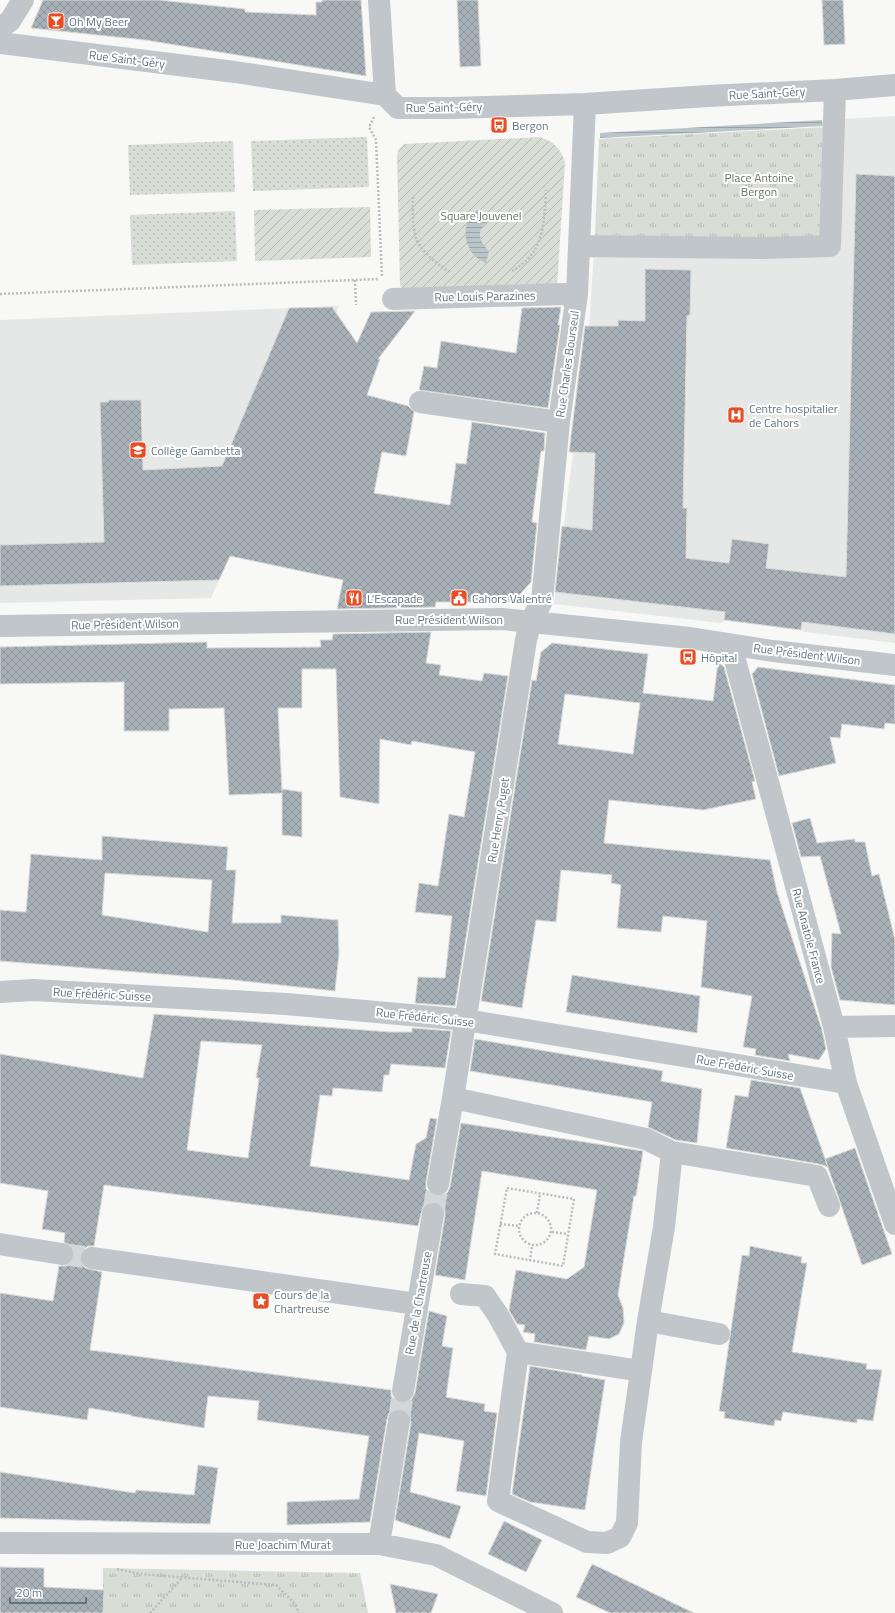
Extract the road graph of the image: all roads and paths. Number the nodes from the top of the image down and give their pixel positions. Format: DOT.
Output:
graph roads {
  1 [pos="22,0"];
  2 [pos="378,0"];
  3 [pos="0,28"];
  4 [pos="0,43"];
  5 [pos="895,85"];
  6 [pos="835,90"];
  7 [pos="385,95"];
  8 [pos="585,104"];
  9 [pos="546,190"];
  10 [pos="413,197"];
  11 [pos="580,246"];
  12 [pos="452,272"];
  13 [pos="511,272"];
  14 [pos="355,280"];
  15 [pos="0,294"];
  16 [pos="393,299"];
  17 [pos="576,299"];
  18 [pos="356,305"];
  19 [pos="420,402"];
  20 [pos="559,422"];
  21 [pos="531,621"];
  22 [pos="0,626"];
  23 [pos="731,645"];
  24 [pos="895,665"];
  25 [pos="0,992"];
  26 [pos="466,1020"];
  27 [pos="895,1026"];
  28 [pos="834,1027"];
  29 [pos="846,1083"];
  30 [pos="453,1098"];
  31 [pos="672,1152"];
  32 [pos="438,1184"];
  33 [pos="540,1194"];
  34 [pos="829,1206"];
  35 [pos="537,1213"];
  36 [pos="433,1214"];
  37 [pos="500,1224"];
  38 [pos="895,1224"];
  39 [pos="519,1226"];
  40 [pos="552,1232"];
  41 [pos="568,1234"];
  42 [pos="0,1244"];
  43 [pos="532,1245"];
  44 [pos="62,1254"];
  45 [pos="92,1258"];
  46 [pos="530,1260"];
  47 [pos="461,1294"];
  48 [pos="417,1304"];
  49 [pos="648,1321"];
  50 [pos="719,1334"];
  51 [pos="518,1352"];
  52 [pos="641,1372"];
  53 [pos="403,1391"];
  54 [pos="399,1421"];
  55 [pos="0,1543"];
  56 [pos="114,1544"];
  57 [pos="379,1544"];
  58 [pos="183,1577"];
  59 [pos="150,1613"];
  60 [pos="299,1613"];
  61 [pos="552,1613"];
  1 -- 3 [label="street"];
  2 -- 7 [label="street"];
  4 -- 7 [label="street, Rue Saint-Géry"];
  5 -- 6 [label="street, Rue Saint-Géry"];
  6 -- 8 [label="street, Rue Saint-Géry"];
  6 -- 11 [label="street"];
  7 -- 8 [label="street, Rue Saint-Géry"];
  7 -- 14 [label="path"];
  8 -- 11 [label="street, Rue Charles Bourseul"];
  9 -- 13 [label="path"];
  10 -- 12 [label="path"];
  11 -- 17 [label="street, Rue Charles Bourseul"];
  14 -- 15 [label="path"];
  14 -- 18 [label="path"];
  16 -- 17 [label="street, Rue Louis Parazines"];
  17 -- 20 [label="street, Rue Charles Bourseul"];
  19 -- 20 [label="street"];
  20 -- 21 [label="street, Rue Charles Bourseul"];
  21 -- 22 [label="street, Rue Président Wilson"];
  21 -- 23 [label="street, Rue Président Wilson"];
  21 -- 26 [label="street, Rue Henry Puget"];
  23 -- 24 [label="street, Rue Président Wilson"];
  23 -- 28 [label="street, Rue Anatole France"];
  25 -- 26 [label="street, Rue Frédéric Suisse"];
  26 -- 29 [label="street, Rue Frédéric Suisse"];
  26 -- 30 [label="street"];
  27 -- 28 [label="street"];
  28 -- 29 [label="street, Rue Anatole France"];
  29 -- 38 [label="street, Rue Anatole France"];
  30 -- 31 [label="street"];
  30 -- 32 [label="street"];
  31 -- 34 [label="street"];
  31 -- 49 [label="street"];
  33 -- 35 [label="path"];
  33 -- 37 [label="path"];
  33 -- 41 [label="path"];
  35 -- 39 [label="path"];
  35 -- 40 [label="path"];
  36 -- 48 [label="street, Rue de la Chartreuse"];
  37 -- 39 [label="path"];
  37 -- 46 [label="path"];
  39 -- 43 [label="path"];
  40 -- 41 [label="path"];
  40 -- 43 [label="path"];
  41 -- 46 [label="path"];
  42 -- 44 [label="street"];
  43 -- 46 [label="path"];
  45 -- 48 [label="street"];
  47 -- 51 [label="street"];
  48 -- 53 [label="street, Rue de la Chartreuse"];
  49 -- 50 [label="street"];
  49 -- 52 [label="street"];
  51 -- 52 [label="street"];
  51 -- 52 [label="street"];
  54 -- 57 [label="street"];
  55 -- 56 [label="street, Rue Joachim Murat"];
  56 -- 57 [label="street, Rue Joachim Murat"];
  56 -- 58 [label="path"];
  57 -- 61 [label="street, Rue Joachim Murat"];
  58 -- 59 [label="path"];
  58 -- 60 [label="path"];
}
